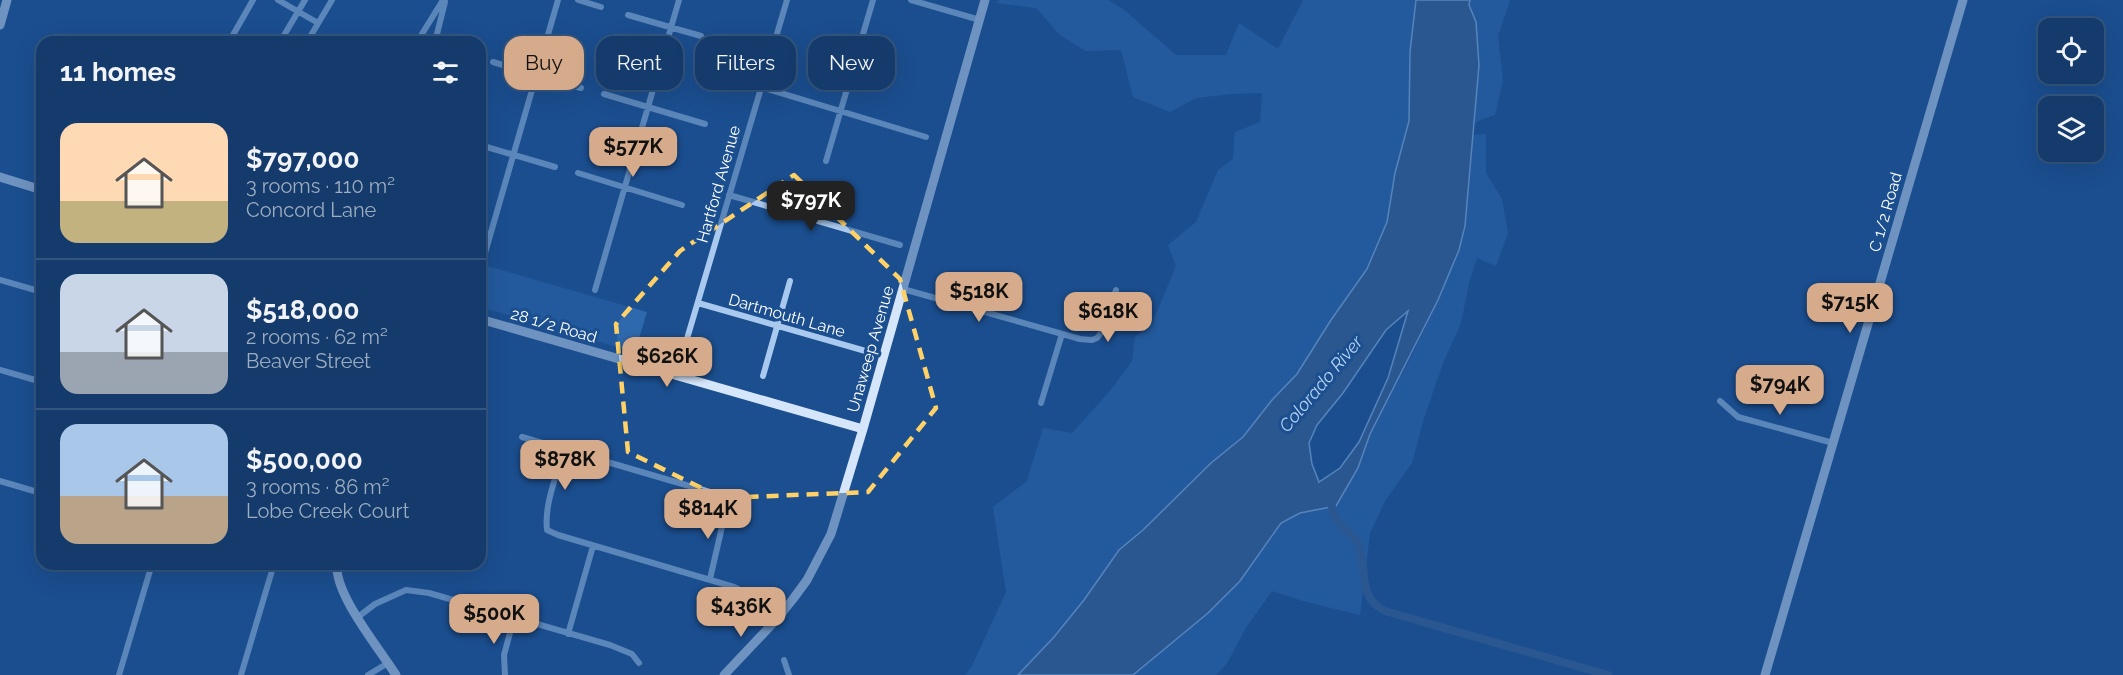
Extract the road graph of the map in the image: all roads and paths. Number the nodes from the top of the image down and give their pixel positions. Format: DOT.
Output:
graph roads {
  1 [pos="7,0"];
  2 [pos="253,0"];
  3 [pos="278,0"];
  4 [pos="305,0"];
  5 [pos="332,0"];
  6 [pos="444,0"];
  7 [pos="558,0"];
  8 [pos="578,0"];
  9 [pos="679,0"];
  10 [pos="787,0"];
  11 [pos="873,0"];
  12 [pos="911,0"];
  13 [pos="985,0"];
  14 [pos="1963,0"];
  15 [pos="601,7"];
  16 [pos="298,12"];
  17 [pos="628,15"];
  18 [pos="980,20"];
  19 [pos="318,23"];
  20 [pos="0,25"];
  21 [pos="671,27"];
  22 [pos="232,36"];
  23 [pos="284,36"];
  24 [pos="310,36"];
  25 [pos="421,36"];
  26 [pos="436,36"];
  27 [pos="548,36"];
  28 [pos="701,36"];
  29 [pos="776,36"];
  30 [pos="493,62"];
  31 [pos="504,65"];
  32 [pos="533,90"];
  33 [pos="760,90"];
  34 [pos="771,90"];
  35 [pos="603,94"];
  36 [pos="648,107"];
  37 [pos="840,111"];
  38 [pos="705,124"];
  39 [pos="926,137"];
  40 [pos="486,147"];
  41 [pos="514,155"];
  42 [pos="825,161"];
  43 [pos="555,166"];
  44 [pos="578,173"];
  45 [pos="0,177"];
  46 [pos="36,188"];
  47 [pos="625,188"];
  48 [pos="729,195"];
  49 [pos="682,205"];
  50 [pos="900,245"];
  51 [pos="486,250"];
  52 [pos="0,280"];
  53 [pos="790,281"];
  54 [pos="903,289"];
  55 [pos="36,290"];
  56 [pos="595,290"];
  57 [pos="1116,290"];
  58 [pos="698,303"];
  59 [pos="486,321"];
  60 [pos="777,326"];
  61 [pos="1062,334"];
  62 [pos="869,352"];
  63 [pos="0,370"];
  64 [pos="676,376"];
  65 [pos="763,376"];
  66 [pos="36,380"];
  67 [pos="1720,401"];
  68 [pos="1041,403"];
  69 [pos="862,429"];
  70 [pos="522,437"];
  71 [pos="1833,442"];
  72 [pos="564,449"];
  73 [pos="0,481"];
  74 [pos="34,491"];
  75 [pos="592,546"];
  76 [pos="150,570"];
  77 [pos="272,570"];
  78 [pos="336,570"];
  79 [pos="710,579"];
  80 [pos="358,617"];
  81 [pos="514,618"];
  82 [pos="777,620"];
  83 [pos="568,633"];
  84 [pos="784,660"];
  85 [pos="388,663"];
  86 [pos="639,663"];
  87 [pos="119,675"];
  88 [pos="242,675"];
  89 [pos="368,675"];
  90 [pos="396,675"];
  91 [pos="505,675"];
  92 [pos="724,675"];
  93 [pos="789,675"];
  94 [pos="1765,675"];
  1 -- 20 [label="street"];
  2 -- 22 [label="street"];
  3 -- 16 [label="street"];
  4 -- 16 [label="street"];
  5 -- 19 [label="street"];
  6 -- 25 [label="street"];
  6 -- 26 [label="street"];
  7 -- 27 [label="street"];
  8 -- 15 [label="street"];
  9 -- 21 [label="street"];
  10 -- 29 [label="street, Hartford Avenue"];
  11 -- 37 [label="street"];
  12 -- 18 [label="street"];
  13 -- 18 [label="street, Unaweep Avenue"];
  14 -- 71 [label="street, C 1/2 Road"];
  16 -- 19 [label="street"];
  16 -- 23 [label="street"];
  17 -- 21 [label="street"];
  18 -- 54 [label="street, Unaweep Avenue"];
  19 -- 24 [label="street"];
  21 -- 28 [label="street"];
  21 -- 36 [label="street"];
  30 -- 31 [label="street"];
  32 -- 41 [label="street"];
  33 -- 48 [label="street, Hartford Avenue"];
  34 -- 37 [label="street"];
  35 -- 36 [label="street"];
  36 -- 38 [label="street"];
  36 -- 47 [label="street"];
  37 -- 39 [label="street"];
  37 -- 42 [label="street"];
  40 -- 41 [label="street"];
  41 -- 43 [label="street"];
  41 -- 51 [label="street"];
  44 -- 47 [label="street"];
  45 -- 46 [label="street"];
  47 -- 49 [label="street"];
  47 -- 56 [label="street"];
  48 -- 50 [label="street"];
  48 -- 58 [label="street, Hartford Avenue"];
  52 -- 55 [label="street"];
  53 -- 60 [label="street"];
  54 -- 61 [label="street"];
  54 -- 69 [label="street, Unaweep Avenue"];
  57 -- 61 [label="street"];
  58 -- 60 [label="street, Dartmouth Lane"];
  58 -- 64 [label="street, Hartford Avenue"];
  59 -- 64 [label="street, 28 1/2 Road"];
  60 -- 62 [label="street, Dartmouth Lane"];
  60 -- 65 [label="street"];
  61 -- 68 [label="street"];
  63 -- 66 [label="street"];
  64 -- 69 [label="street, 28 1/2 Road"];
  67 -- 71 [label="street"];
  69 -- 82 [label="street, Unaweep Avenue"];
  70 -- 72 [label="street"];
  71 -- 94 [label="street, C 1/2 Road"];
  72 -- 75 [label="street"];
  72 -- 79 [label="street"];
  73 -- 74 [label="street"];
  75 -- 79 [label="street"];
  75 -- 83 [label="street"];
  76 -- 87 [label="street"];
  77 -- 88 [label="street"];
  78 -- 80 [label="street"];
  79 -- 82 [label="street"];
  80 -- 81 [label="street"];
  80 -- 85 [label="street"];
  81 -- 83 [label="street"];
  81 -- 91 [label="street"];
  82 -- 92 [label="street, Unaweep Avenue"];
  83 -- 86 [label="street"];
  84 -- 93 [label="street"];
  85 -- 89 [label="street"];
  85 -- 90 [label="street"];
}
